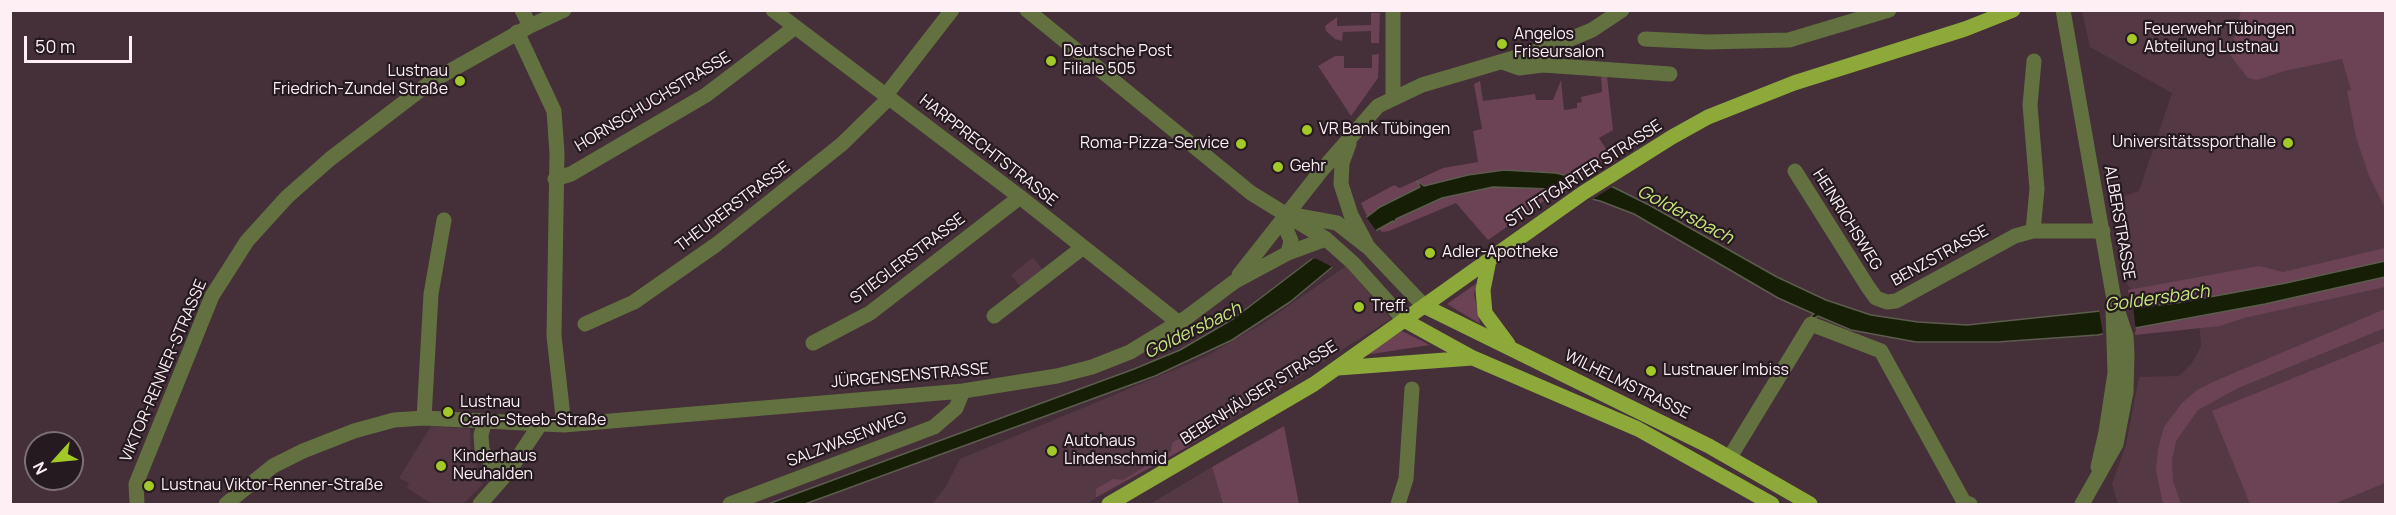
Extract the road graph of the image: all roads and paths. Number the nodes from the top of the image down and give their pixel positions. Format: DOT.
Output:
graph roads {
  1 [pos="522,10"];
  2 [pos="564,10"];
  3 [pos="773,10"];
  4 [pos="952,10"];
  5 [pos="1027,10"];
  6 [pos="1393,10"];
  7 [pos="1622,10"];
  8 [pos="1889,10"];
  9 [pos="2013,10"];
  10 [pos="2063,10"];
  11 [pos="795,28"];
  12 [pos="524,29"];
  13 [pos="1645,39"];
  14 [pos="1502,62"];
  15 [pos="2034,62"];
  16 [pos="1670,74"];
  17 [pos="888,97"];
  18 [pos="1393,98"];
  19 [pos="1352,136"];
  20 [pos="1795,171"];
  21 [pos="555,177"];
  22 [pos="1020,197"];
  23 [pos="1286,214"];
  24 [pos="444,220"];
  25 [pos="2033,231"];
  26 [pos="2103,231"];
  27 [pos="1326,239"];
  28 [pos="1082,248"];
  29 [pos="1369,248"];
  30 [pos="1288,253"];
  31 [pos="1489,260"];
  32 [pos="1234,282"];
  33 [pos="1868,287"];
  34 [pos="1424,306"];
  35 [pos="994,316"];
  36 [pos="1404,320"];
  37 [pos="1179,323"];
  38 [pos="585,324"];
  39 [pos="813,343"];
  40 [pos="1512,349"];
  41 [pos="1473,358"];
  42 [pos="1338,368"];
  43 [pos="1412,389"];
  44 [pos="963,392"];
  45 [pos="424,418"];
  46 [pos="485,421"];
  47 [pos="564,425"];
  48 [pos="539,426"];
  49 [pos="1730,458"];
  50 [pos="509,471"];
  51 [pos="137,504"];
  52 [pos="226,504"];
  53 [pos="480,504"];
  54 [pos="730,504"];
  55 [pos="1109,504"];
  56 [pos="1398,504"];
  57 [pos="1772,504"];
  58 [pos="1810,504"];
  59 [pos="1970,504"];
  60 [pos="2082,504"];
  1 -- 12 [label="street"];
  2 -- 12 [label="street, VIKTOR-RENNER-STRASSE"];
  3 -- 11 [label="street, HARPPRECHTSTRASSE"];
  4 -- 17 [label="street, THEURERSTRASSE"];
  5 -- 23 [label="street"];
  6 -- 18 [label="street"];
  7 -- 14 [label="street, JÜRGENSENSTRASSE"];
  8 -- 13 [label="street"];
  9 -- 31 [label="main road, STUTTGARTER STRASSE"];
  10 -- 26 [label="street, ALBERSTRASSE"];
  11 -- 17 [label="street, HARPPRECHTSTRASSE"];
  11 -- 21 [label="street, HORNSCHUCHSTRASSE"];
  12 -- 21 [label="street"];
  12 -- 51 [label="street, VIKTOR-RENNER-STRASSE"];
  14 -- 16 [label="street"];
  14 -- 18 [label="street, JÜRGENSENSTRASSE"];
  15 -- 25 [label="street"];
  17 -- 22 [label="street, HARPPRECHTSTRASSE"];
  17 -- 38 [label="street, THEURERSTRASSE"];
  18 -- 19 [label="street, JÜRGENSENSTRASSE"];
  19 -- 23 [label="street, JÜRGENSENSTRASSE"];
  19 -- 29 [label="street"];
  20 -- 33 [label="street, HEINRICHSWEG"];
  21 -- 47 [label="street"];
  22 -- 28 [label="street, HARPPRECHTSTRASSE"];
  22 -- 39 [label="street, STIEGLERSTRASSE"];
  23 -- 27 [label="street"];
  23 -- 29 [label="street"];
  23 -- 30 [label="street"];
  23 -- 32 [label="street, JÜRGENSENSTRASSE"];
  24 -- 45 [label="street"];
  25 -- 26 [label="street, BENZSTRASSE"];
  25 -- 33 [label="street, BENZSTRASSE"];
  26 -- 60 [label="street, ALBERSTRASSE"];
  27 -- 30 [label="street, JÜRGENSENSTRASSE"];
  27 -- 36 [label="street"];
  28 -- 35 [label="street"];
  28 -- 37 [label="street, HARPPRECHTSTRASSE"];
  29 -- 34 [label="street"];
  30 -- 32 [label="street, JÜRGENSENSTRASSE"];
  31 -- 34 [label="main road, STUTTGARTER STRASSE"];
  31 -- 40 [label="main road"];
  32 -- 37 [label="street, JÜRGENSENSTRASSE"];
  34 -- 36 [label="main road, BEBENHÄUSER STRASSE"];
  34 -- 40 [label="main road, WILHELMSTRASSE"];
  36 -- 41 [label="main road"];
  36 -- 42 [label="main road, BEBENHÄUSER STRASSE"];
  37 -- 44 [label="street, JÜRGENSENSTRASSE"];
  40 -- 49 [label="main road, WILHELMSTRASSE"];
  41 -- 42 [label="main road"];
  41 -- 57 [label="main road"];
  42 -- 55 [label="main road, BEBENHÄUSER STRASSE"];
  43 -- 56 [label="street"];
  44 -- 47 [label="street, JÜRGENSENSTRASSE"];
  44 -- 54 [label="street, SALZWASENWEG"];
  45 -- 46 [label="street, JÜRGENSENSTRASSE"];
  45 -- 52 [label="street"];
  46 -- 48 [label="street, JÜRGENSENSTRASSE"];
  46 -- 50 [label="street"];
  47 -- 48 [label="street, JÜRGENSENSTRASSE"];
  48 -- 50 [label="street"];
  49 -- 58 [label="main road, WILHELMSTRASSE"];
  49 -- 59 [label="street"];
  50 -- 53 [label="street"];
}
